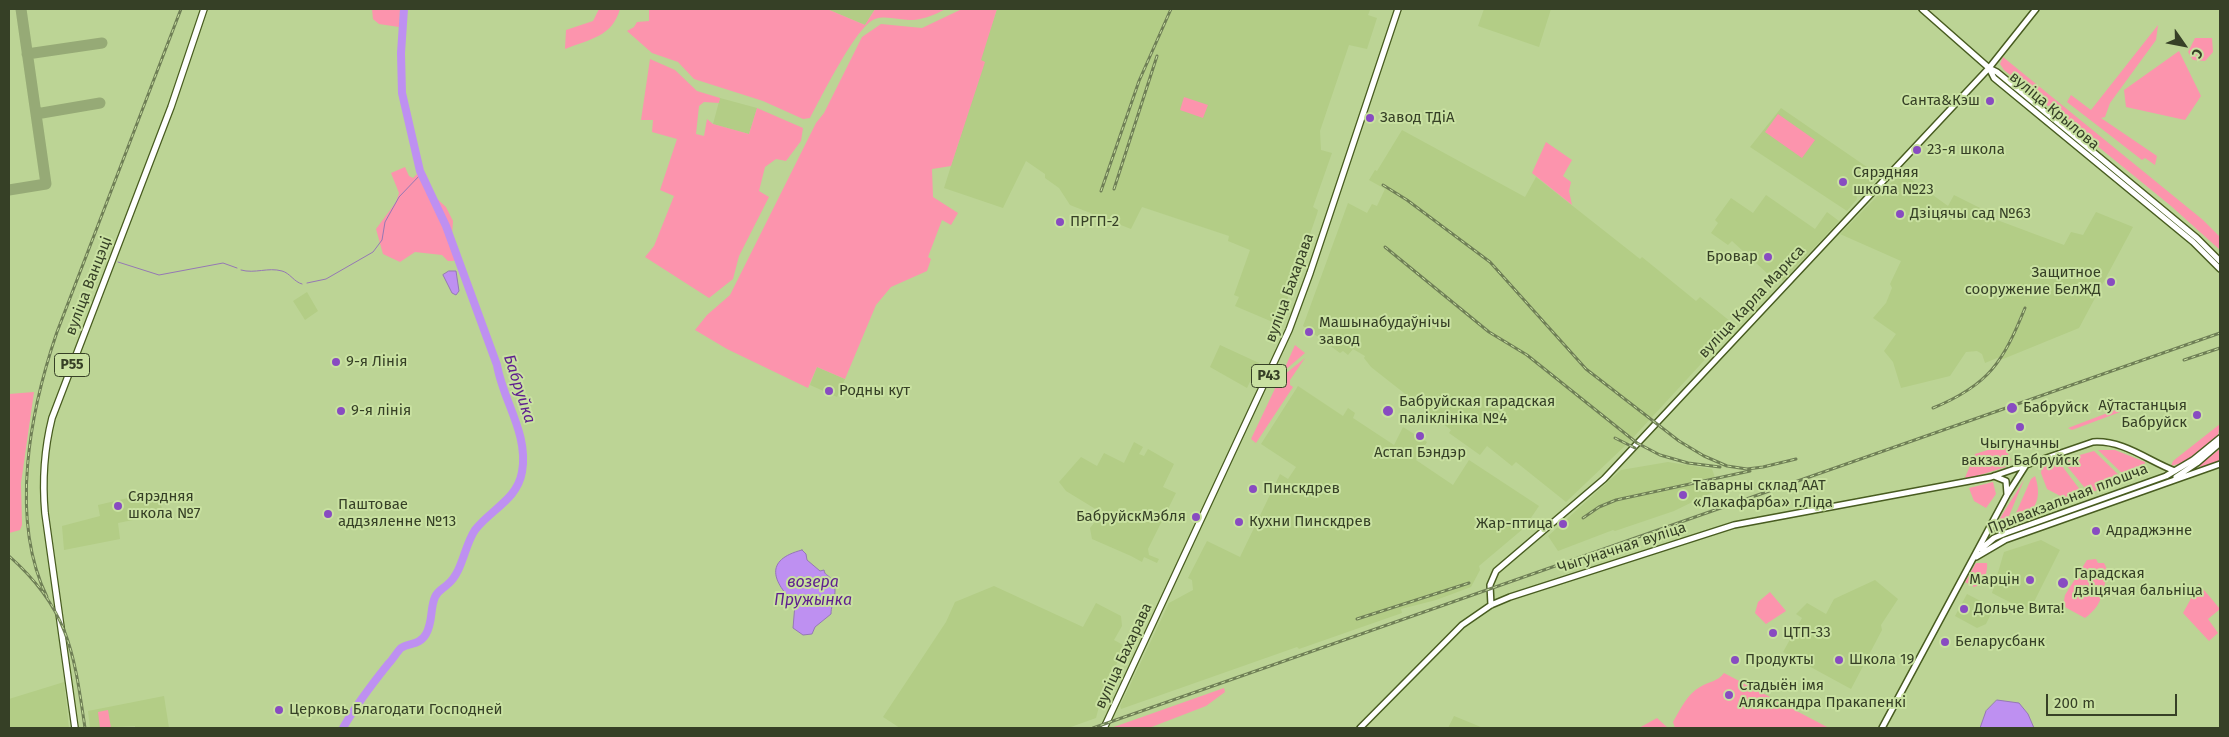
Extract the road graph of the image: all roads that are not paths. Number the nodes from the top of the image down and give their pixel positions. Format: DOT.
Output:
graph roads {
  1 [pos="204,9"];
  2 [pos="1398,9"];
  3 [pos="1922,9"];
  4 [pos="2036,9"];
  5 [pos="1990,68"];
  6 [pos="2220,261"];
  7 [pos="2220,268"];
  8 [pos="2220,438"];
  9 [pos="2220,443"];
  10 [pos="2220,464"];
  11 [pos="2027,465"];
  12 [pos="2175,471"];
  13 [pos="1992,477"];
  14 [pos="2169,481"];
  15 [pos="2007,494"];
  16 [pos="1994,520"];
  17 [pos="2006,533"];
  18 [pos="1975,557"];
  19 [pos="1491,605"];
  20 [pos="75,728"];
  21 [pos="1104,728"];
  22 [pos="1360,728"];
  23 [pos="1882,728"];
  1 -- 20 [label="main road, вуліца Ванцэці / Р55"];
  2 -- 21 [label="main road, вуліца Бахарава / Р43"];
  3 -- 5 [label="main road"];
  4 -- 5 [label="main road, вуліца Карла Маркса"];
  5 -- 6 [label="main road, вуліца Крылова"];
  5 -- 7 [label="main road, вуліца Крылова"];
  5 -- 19 [label="main road, вуліца Карла Маркса"];
  8 -- 12 [label="main road, Прывакзальная плошча"];
  9 -- 14 [label="main road"];
  10 -- 14 [label="main road"];
  11 -- 12 [label="main road, Чыгуначная вуліца"];
  11 -- 13 [label="main road, Чыгуначная вуліца"];
  11 -- 15 [label="main road"];
  12 -- 17 [label="main road, Прывакзальная плошча"];
  13 -- 15 [label="main road"];
  13 -- 19 [label="main road, Чыгуначная вуліца"];
  14 -- 18 [label="main road, Прывакзальная плошча"];
  15 -- 16 [label="main road"];
  16 -- 17 [label="main road"];
  16 -- 18 [label="main road"];
  17 -- 18 [label="main road, Прывакзальная плошча"];
  18 -- 23 [label="main road"];
  19 -- 22 [label="main road"];
}
